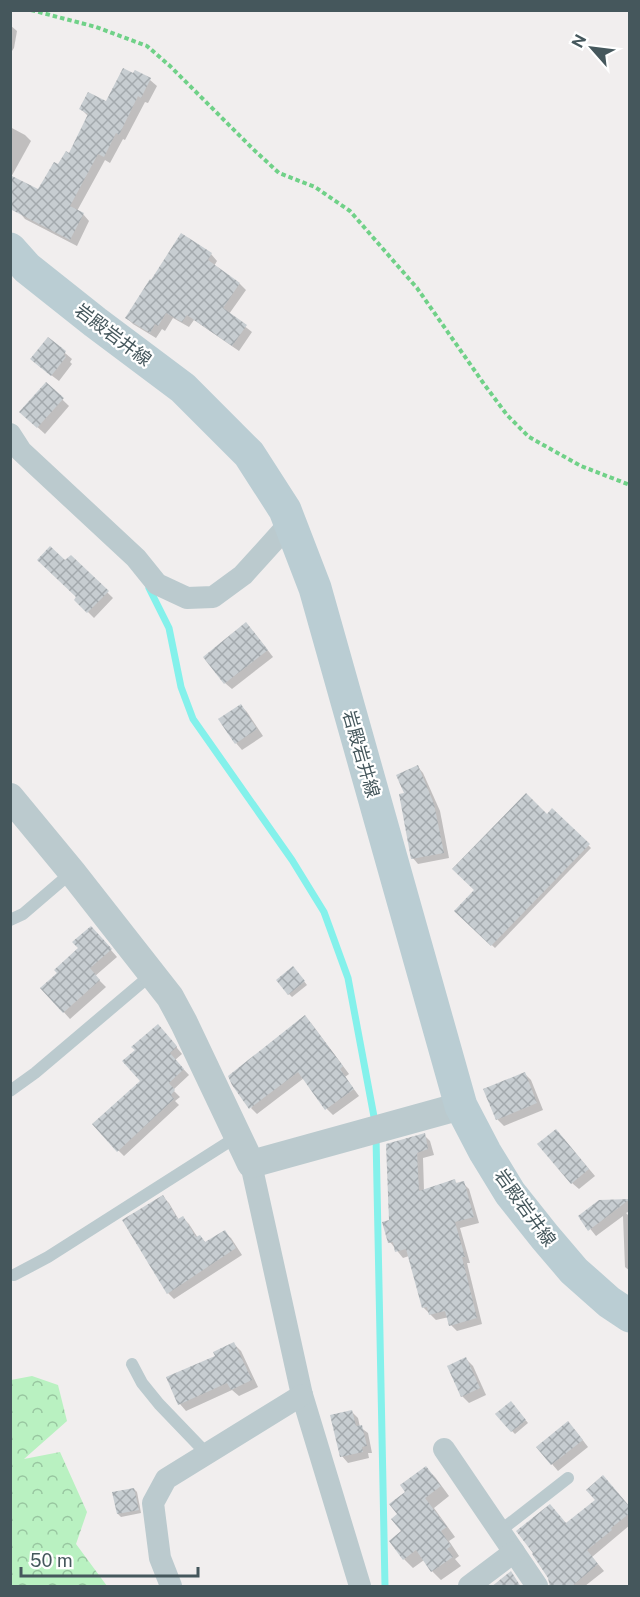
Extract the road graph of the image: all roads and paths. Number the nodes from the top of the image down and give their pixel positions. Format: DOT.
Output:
graph roads {
  1 [pos="31,10"];
  2 [pos="10,249"];
  3 [pos="10,434"];
  4 [pos="630,485"];
  5 [pos="290,524"];
  6 [pos="10,797"];
  7 [pos="72,872"];
  8 [pos="10,920"];
  9 [pos="152,974"];
  10 [pos="10,1091"];
  11 [pos="461,1106"];
  12 [pos="238,1136"];
  13 [pos="251,1164"];
  14 [pos="14,1275"];
  15 [pos="630,1316"];
  16 [pos="132,1364"];
  17 [pos="302,1395"];
  18 [pos="444,1449"];
  19 [pos="207,1454"];
  20 [pos="568,1478"];
  21 [pos="500,1531"];
  22 [pos="514,1552"];
  23 [pos="171,1587"];
  24 [pos="360,1587"];
  25 [pos="469,1587"];
  26 [pos="537,1587"];
  1 -- 4 [label="path"];
  2 -- 5 [label="main road, 岩殿岩井線"];
  3 -- 5 [label="street"];
  5 -- 11 [label="main road, 岩殿岩井線"];
  6 -- 7 [label="street"];
  7 -- 8 [label="lane"];
  7 -- 9 [label="street"];
  9 -- 10 [label="lane"];
  9 -- 12 [label="street"];
  11 -- 13 [label="street"];
  11 -- 15 [label="main road, 岩殿岩井線"];
  12 -- 13 [label="street"];
  12 -- 14 [label="lane"];
  13 -- 17 [label="street"];
  16 -- 19 [label="lane"];
  17 -- 19 [label="street"];
  17 -- 24 [label="street"];
  18 -- 21 [label="street"];
  19 -- 23 [label="street"];
  20 -- 21 [label="lane"];
  21 -- 22 [label="street"];
  22 -- 25 [label="street"];
  22 -- 26 [label="street"];
}
